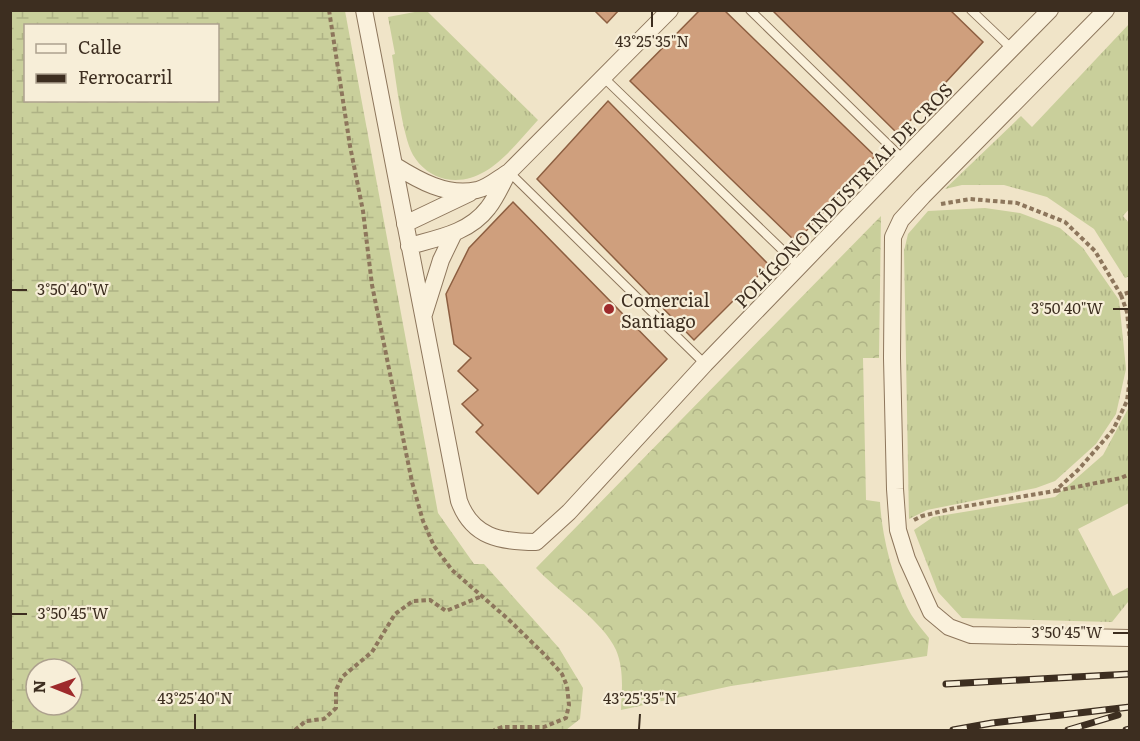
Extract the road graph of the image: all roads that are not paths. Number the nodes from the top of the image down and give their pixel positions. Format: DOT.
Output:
graph roads {
  1 [pos="364,10"];
  2 [pos="670,10"];
  3 [pos="750,10"];
  4 [pos="971,10"];
  5 [pos="1050,10"];
  6 [pos="1107,10"];
  7 [pos="1013,50"];
  8 [pos="603,77"];
  9 [pos="903,159"];
  10 [pos="394,165"];
  11 [pos="509,172"];
  12 [pos="476,190"];
  13 [pos="405,224"];
  14 [pos="454,233"];
  15 [pos="409,246"];
  16 [pos="799,266"];
  17 [pos="423,318"];
  18 [pos="705,364"];
  19 [pos="1130,638"];
  1 -- 10 [label="street, POLÍGONO INDUSTRIAL DE CROS"];
  2 -- 8 [label="street"];
  3 -- 9 [label="lane"];
  4 -- 7 [label="lane"];
  5 -- 7 [label="street, POLÍGONO INDUSTRIAL DE CROS"];
  6 -- 19 [label="street"];
  7 -- 9 [label="street, POLÍGONO INDUSTRIAL DE CROS"];
  8 -- 11 [label="street"];
  8 -- 16 [label="lane"];
  9 -- 16 [label="street, POLÍGONO INDUSTRIAL DE CROS"];
  10 -- 12 [label="street"];
  10 -- 13 [label="street, POLÍGONO INDUSTRIAL DE CROS"];
  11 -- 12 [label="street"];
  11 -- 14 [label="street"];
  11 -- 18 [label="lane"];
  12 -- 13 [label="street"];
  13 -- 15 [label="street, POLÍGONO INDUSTRIAL DE CROS"];
  14 -- 15 [label="street"];
  14 -- 17 [label="street, POLÍGONO INDUSTRIAL DE CROS"];
  15 -- 17 [label="street, POLÍGONO INDUSTRIAL DE CROS"];
  16 -- 18 [label="street, POLÍGONO INDUSTRIAL DE CROS"];
  17 -- 18 [label="street, POLÍGONO INDUSTRIAL DE CROS"];
}
